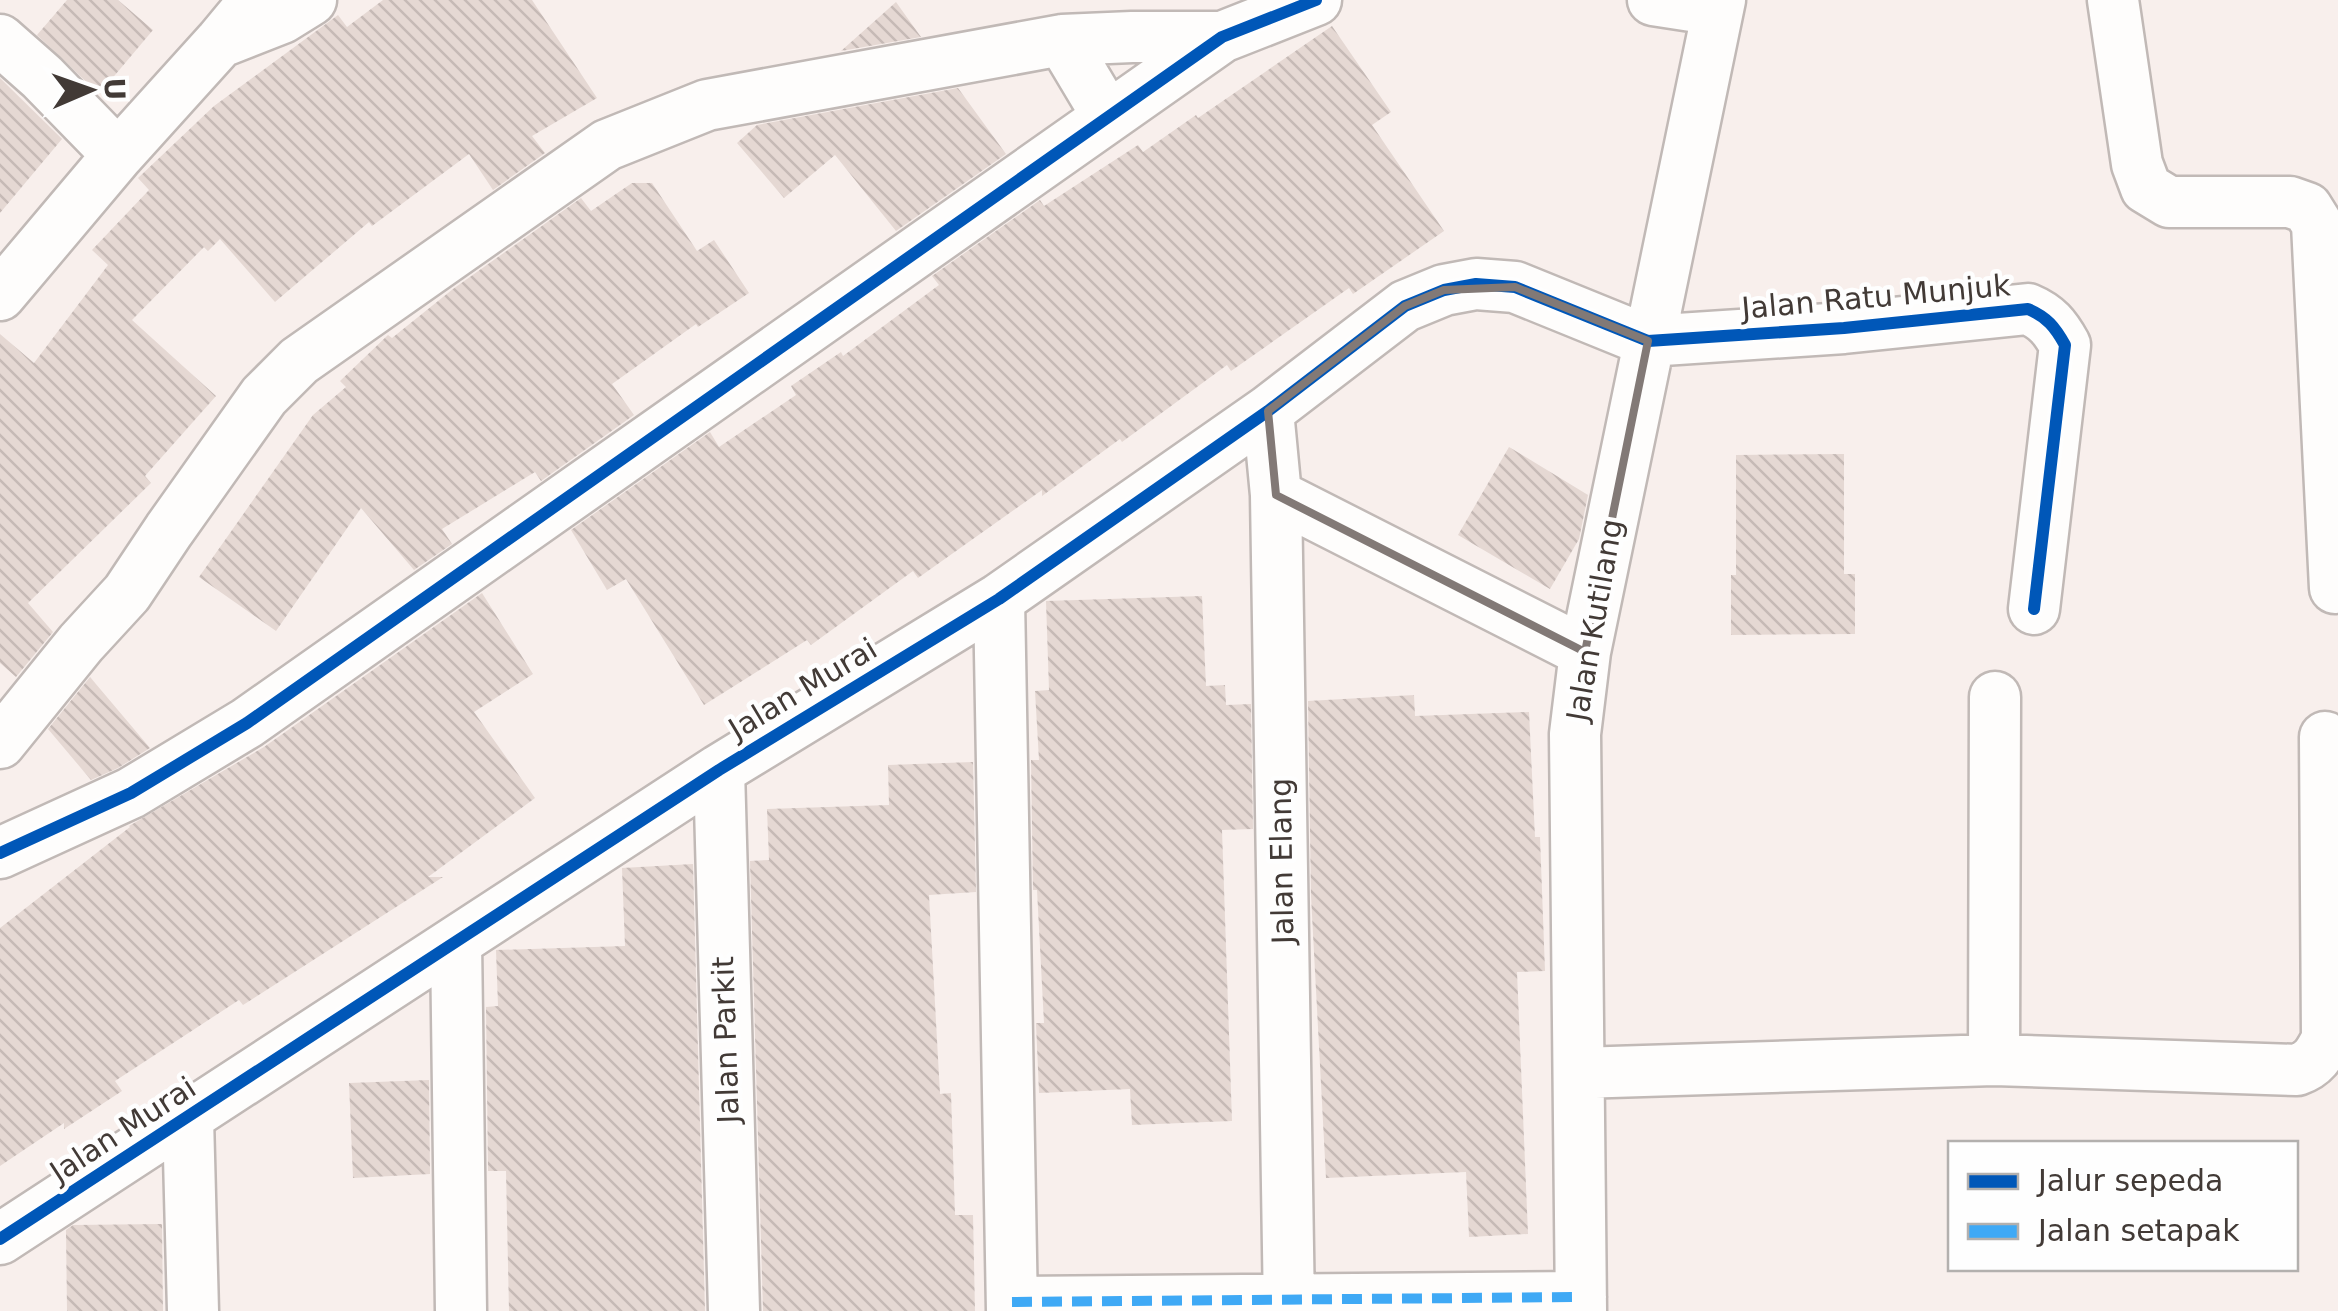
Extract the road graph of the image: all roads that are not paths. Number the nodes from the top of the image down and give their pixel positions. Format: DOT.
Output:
graph roads {
  1 [pos="255,0"];
  2 [pos="311,0"];
  3 [pos="1316,0"];
  4 [pos="1652,0"];
  5 [pos="2113,0"];
  6 [pos="1719,5"];
  7 [pos="1222,37"];
  8 [pos="0,40"];
  9 [pos="1062,40"];
  10 [pos="222,41"];
  11 [pos="1108,117"];
  12 [pos="118,156"];
  13 [pos="0,295"];
  14 [pos="1648,341"];
  15 [pos="1268,411"];
  16 [pos="1276,495"];
  17 [pos="2335,588"];
  18 [pos="1000,599"];
  19 [pos="2034,610"];
  20 [pos="1585,652"];
  21 [pos="1995,697"];
  22 [pos="2325,737"];
  23 [pos="0,743"];
  24 [pos="719,770"];
  25 [pos="0,853"];
  26 [pos="456,942"];
  27 [pos="1994,1060"];
  28 [pos="1579,1073"];
  29 [pos="188,1118"];
  30 [pos="0,1239"];
  31 [pos="1581,1304"];
  32 [pos="1012,1306"];
  33 [pos="1289,1306"];
  34 [pos="193,1311"];
  35 [pos="461,1311"];
  36 [pos="734,1311"];
  1 -- 10 [label="street"];
  2 -- 10 [label="street"];
  3 -- 7 [label="street"];
  4 -- 6 [label="street"];
  5 -- 17 [label="street"];
  6 -- 14 [label="street, Jalan Kutilang"];
  7 -- 9 [label="street"];
  7 -- 11 [label="street"];
  8 -- 12 [label="street"];
  9 -- 11 [label="street"];
  9 -- 23 [label="street"];
  10 -- 12 [label="street"];
  11 -- 25 [label="street"];
  12 -- 13 [label="street"];
  14 -- 15 [label="street, Jalan Murai"];
  14 -- 19 [label="street, Jalan Ratu Munjuk"];
  14 -- 20 [label="street, Jalan Kutilang"];
  15 -- 16 [label="street, Jalan Elang"];
  15 -- 18 [label="street, Jalan Murai"];
  16 -- 20 [label="street"];
  16 -- 33 [label="street, Jalan Elang"];
  18 -- 24 [label="street, Jalan Murai"];
  18 -- 32 [label="street"];
  20 -- 28 [label="street, Jalan Kutilang"];
  21 -- 27 [label="street"];
  22 -- 27 [label="street"];
  24 -- 26 [label="street, Jalan Murai"];
  24 -- 36 [label="street, Jalan Parkit"];
  26 -- 29 [label="street, Jalan Murai"];
  26 -- 35 [label="street"];
  27 -- 28 [label="street"];
  28 -- 31 [label="street, Jalan Kutilang"];
  29 -- 30 [label="street, Jalan Murai"];
  29 -- 34 [label="street"];
  31 -- 33 [label="street"];
  32 -- 33 [label="street"];
}
